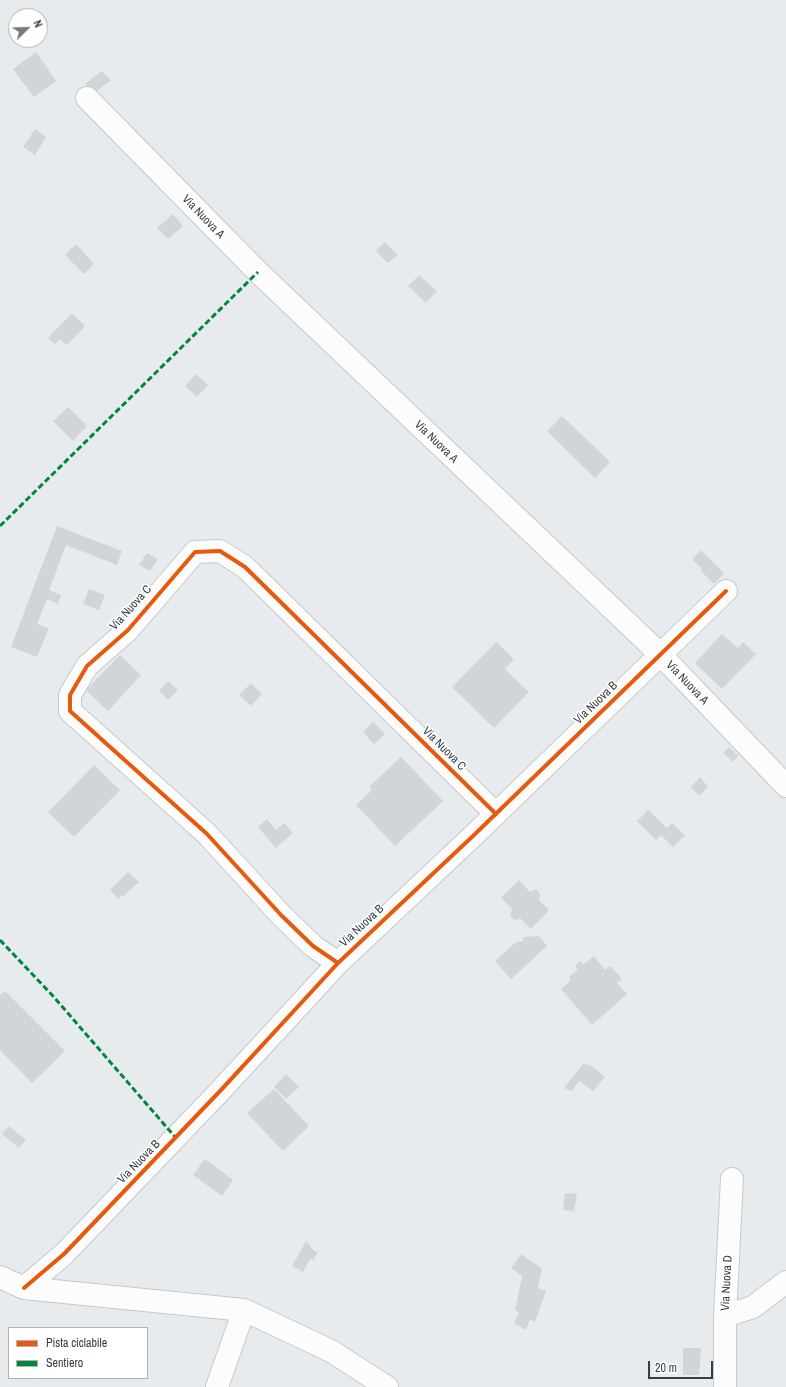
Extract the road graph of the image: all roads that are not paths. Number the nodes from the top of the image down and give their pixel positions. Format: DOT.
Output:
graph roads {
  1 [pos="87,98"];
  2 [pos="726,591"];
  3 [pos="660,654"];
  4 [pos="786,786"];
  5 [pos="496,814"];
  6 [pos="338,963"];
  7 [pos="732,1179"];
  8 [pos="0,1277"];
  9 [pos="786,1282"];
  10 [pos="24,1288"];
  11 [pos="244,1310"];
  12 [pos="725,1316"];
  13 [pos="217,1387"];
  14 [pos="386,1387"];
  15 [pos="725,1387"];
  1 -- 3 [label="street, Via Nuova A"];
  2 -- 3 [label="street, Via Nuova B"];
  3 -- 4 [label="street, Via Nuova A"];
  3 -- 5 [label="street, Via Nuova B"];
  5 -- 6 [label="street, Via Nuova B"];
  5 -- 6 [label="street, Via Nuova C"];
  6 -- 10 [label="street, Via Nuova B"];
  7 -- 12 [label="street, Via Nuova D"];
  8 -- 10 [label="street"];
  9 -- 12 [label="street"];
  10 -- 11 [label="street"];
  11 -- 13 [label="street"];
  11 -- 14 [label="street"];
  12 -- 15 [label="street, Via Nuova D"];
}
